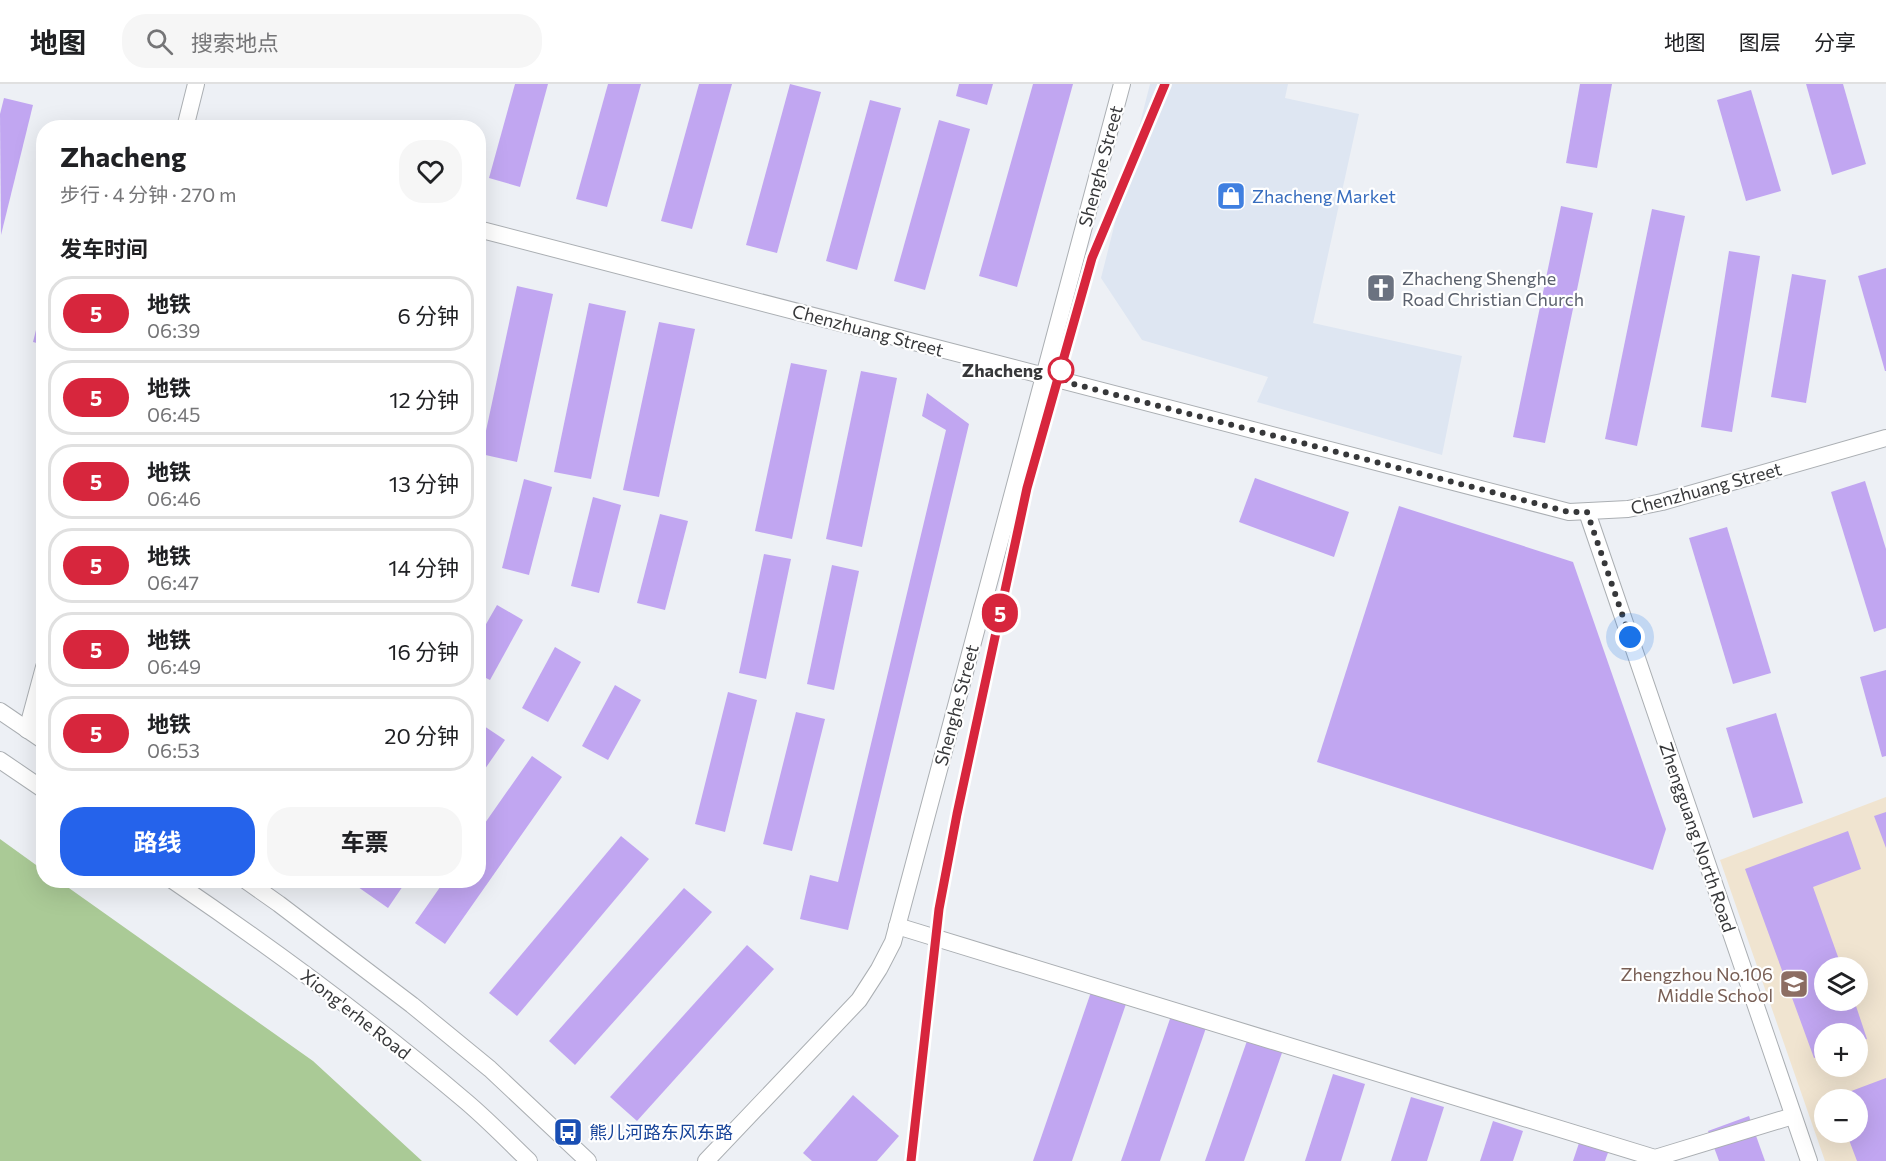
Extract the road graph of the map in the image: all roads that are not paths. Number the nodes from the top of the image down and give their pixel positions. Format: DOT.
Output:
graph roads {
  1 [pos="196,84"];
  2 [pos="1122,84"];
  3 [pos="187,120"];
  4 [pos="486,231"];
  5 [pos="1044,376"];
  6 [pos="1886,438"];
  7 [pos="1587,512"];
  8 [pos="36,697"];
  9 [pos="0,711"];
  10 [pos="27,730"];
  11 [pos="36,736"];
  12 [pos="0,760"];
  13 [pos="36,785"];
  14 [pos="184,888"];
  15 [pos="256,888"];
  16 [pos="897,926"];
  17 [pos="1793,1116"];
  18 [pos="529,1161"];
  19 [pos="588,1161"];
  20 [pos="706,1161"];
  21 [pos="1809,1161"];
  1 -- 3 [label="street"];
  2 -- 5 [label="street, Shenghe Street"];
  4 -- 5 [label="street, Chenzhuang Street"];
  5 -- 7 [label="street, Chenzhuang Street"];
  5 -- 16 [label="street, Shenghe Street"];
  6 -- 7 [label="street, Chenzhuang Street"];
  7 -- 17 [label="street, Zhengguang North Road"];
  8 -- 10 [label="street"];
  9 -- 10 [label="street"];
  10 -- 11 [label="street"];
  12 -- 13 [label="street"];
  14 -- 18 [label="street, Xiong'erhe Road"];
  15 -- 19 [label="street"];
  16 -- 17 [label="street"];
  16 -- 20 [label="street, Shenghe Street"];
  17 -- 21 [label="street, Zhengguang North Road"];
}
